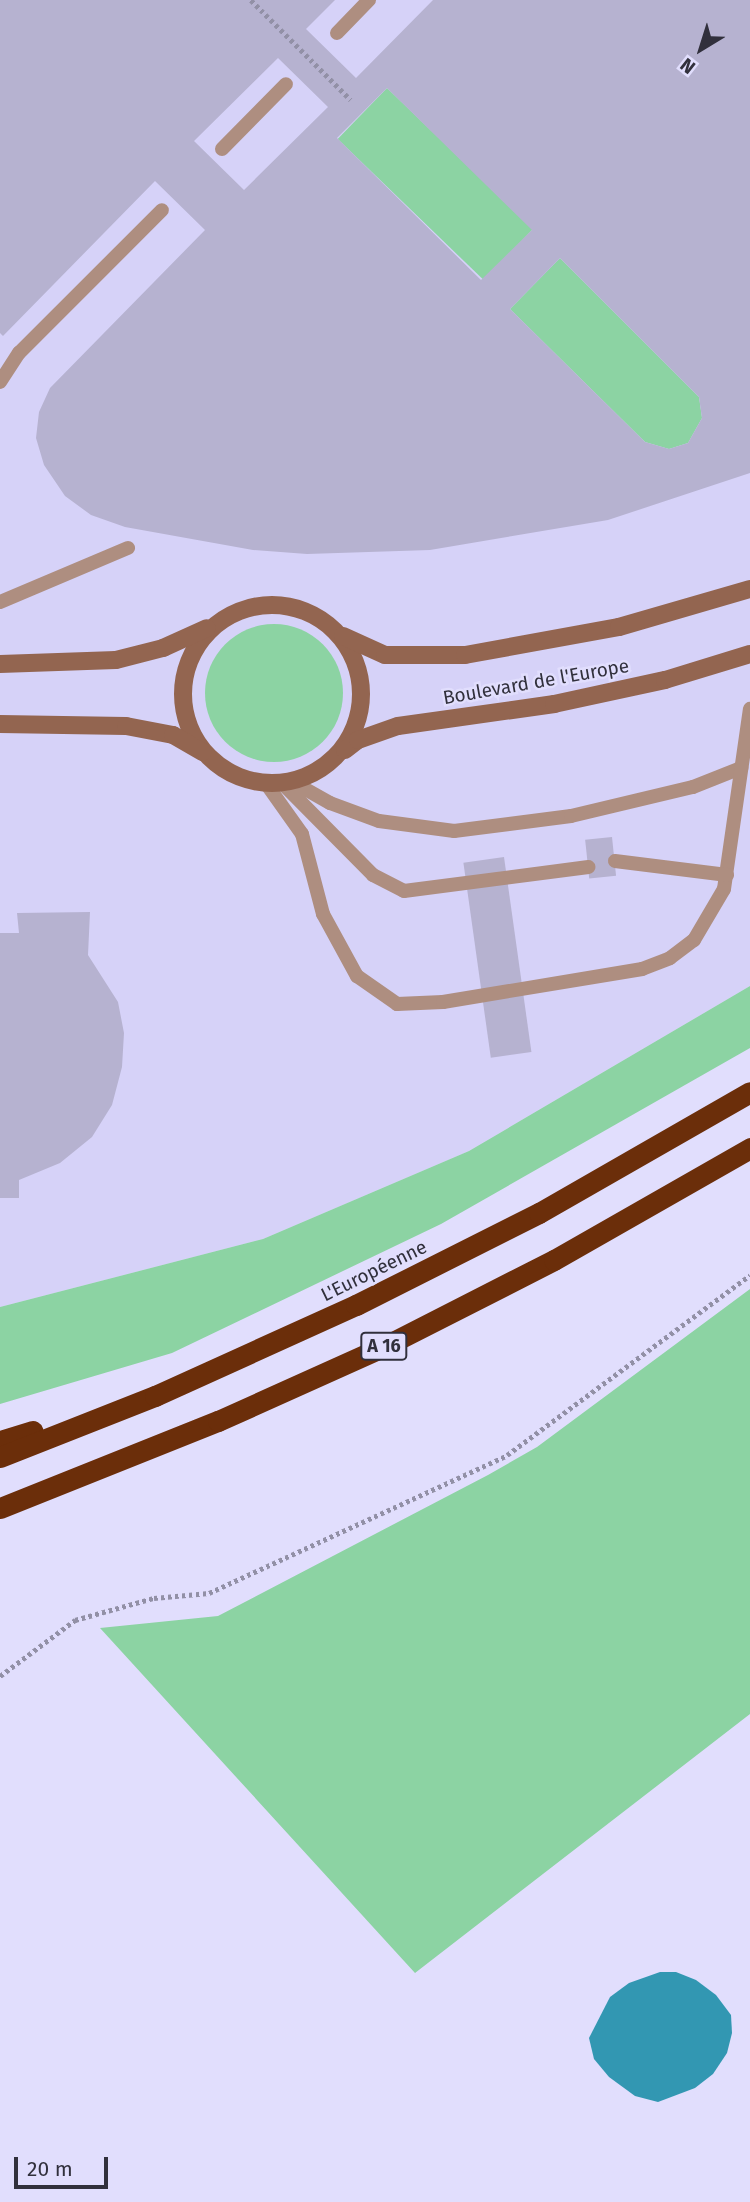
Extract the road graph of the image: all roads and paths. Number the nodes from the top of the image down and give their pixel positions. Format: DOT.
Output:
graph roads {
  1 [pos="250,0"];
  2 [pos="369,0"];
  3 [pos="337,33"];
  4 [pos="286,84"];
  5 [pos="351,100"];
  6 [pos="222,149"];
  7 [pos="162,210"];
  8 [pos="0,382"];
  9 [pos="128,548"];
  10 [pos="750,589"];
  11 [pos="0,602"];
  12 [pos="219,622"];
  13 [pos="338,633"];
  14 [pos="750,654"];
  15 [pos="0,664"];
  16 [pos="750,709"];
  17 [pos="0,724"];
  18 [pos="209,756"];
  19 [pos="334,758"];
  20 [pos="741,768"];
  21 [pos="279,782"];
  22 [pos="615,861"];
  23 [pos="588,867"];
  24 [pos="727,875"];
  25 [pos="750,1092"];
  26 [pos="750,1149"];
  27 [pos="750,1275"];
  28 [pos="155,1396"];
  29 [pos="0,1441"];
  30 [pos="0,1457"];
  31 [pos="0,1508"];
  32 [pos="0,1676"];
  1 -- 5 [label="path"];
  2 -- 3 [label="lane"];
  4 -- 6 [label="lane"];
  7 -- 8 [label="lane"];
  9 -- 11 [label="lane"];
  10 -- 13 [label="main road, Boulevard de l'Europe"];
  12 -- 13 [label="main road"];
  12 -- 15 [label="main road"];
  12 -- 18 [label="main road"];
  13 -- 19 [label="main road"];
  14 -- 19 [label="main road, Boulevard de l'Europe"];
  16 -- 20 [label="lane"];
  17 -- 18 [label="main road"];
  18 -- 21 [label="main road"];
  19 -- 21 [label="main road"];
  20 -- 21 [label="lane"];
  20 -- 24 [label="lane"];
  21 -- 23 [label="lane"];
  21 -- 24 [label="lane"];
  22 -- 24 [label="lane"];
  25 -- 28 [label="highway, L'Européenne / A 16"];
  26 -- 31 [label="highway, A 16"];
  27 -- 32 [label="path"];
  28 -- 29 [label="highway"];
  28 -- 30 [label="highway, L'Européenne / A 16"];
}
